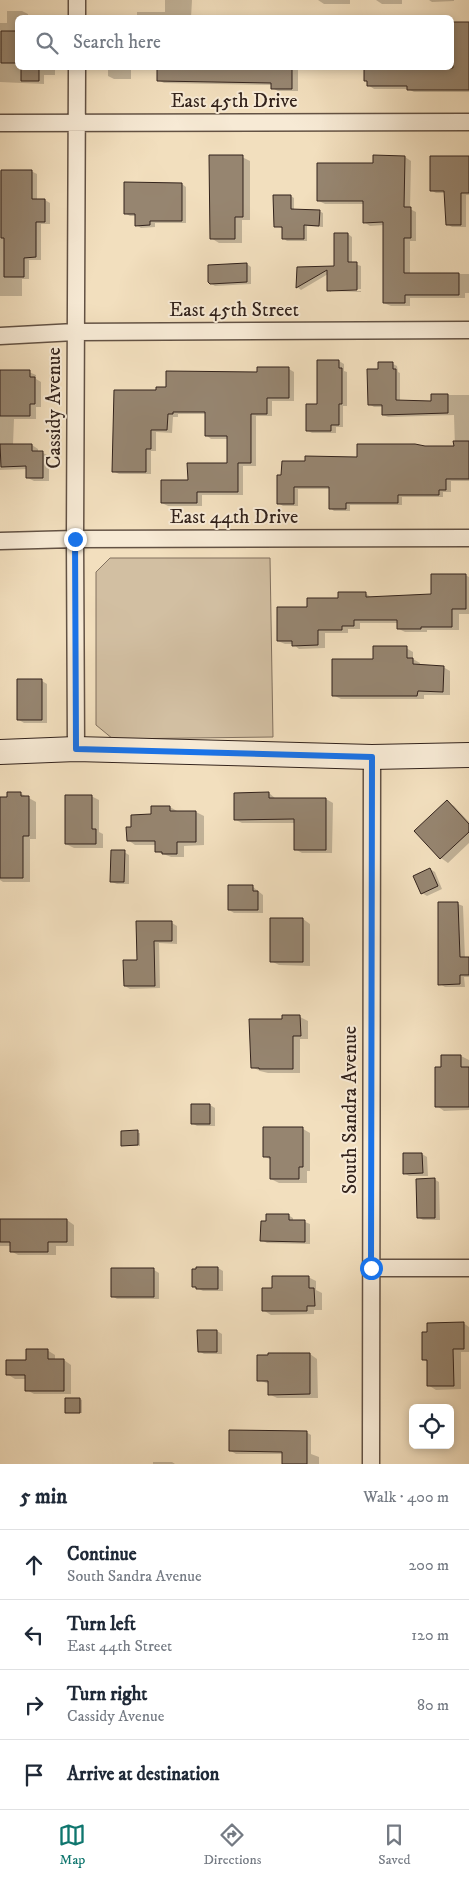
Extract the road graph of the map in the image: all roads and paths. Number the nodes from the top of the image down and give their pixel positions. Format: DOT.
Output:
graph roads {
  1 [pos="77,0"];
  2 [pos="77,15"];
  3 [pos="77,70"];
  4 [pos="469,122"];
  5 [pos="0,123"];
  6 [pos="77,123"];
  7 [pos="469,330"];
  8 [pos="75,332"];
  9 [pos="0,336"];
  10 [pos="469,538"];
  11 [pos="75,539"];
  12 [pos="0,541"];
  13 [pos="76,749"];
  14 [pos="0,752"];
  15 [pos="469,755"];
  16 [pos="372,757"];
  17 [pos="371,1268"];
  18 [pos="469,1268"];
  19 [pos="371,1464"];
  1 -- 2 [label="street"];
  3 -- 6 [label="street, Cassidy Avenue"];
  4 -- 6 [label="street, East 45th Drive"];
  5 -- 6 [label="street, East 45th Drive"];
  6 -- 8 [label="street, Cassidy Avenue"];
  7 -- 8 [label="street, East 45th Street"];
  8 -- 9 [label="street, East 45th Street"];
  8 -- 11 [label="street, Cassidy Avenue"];
  10 -- 11 [label="street, East 44th Drive"];
  11 -- 12 [label="street, East 44th Drive"];
  11 -- 13 [label="street, Cassidy Avenue"];
  13 -- 14 [label="street"];
  13 -- 16 [label="street"];
  15 -- 16 [label="street"];
  16 -- 17 [label="street, South Sandra Avenue"];
  17 -- 18 [label="street"];
  17 -- 19 [label="street, South Sandra Avenue"];
}
